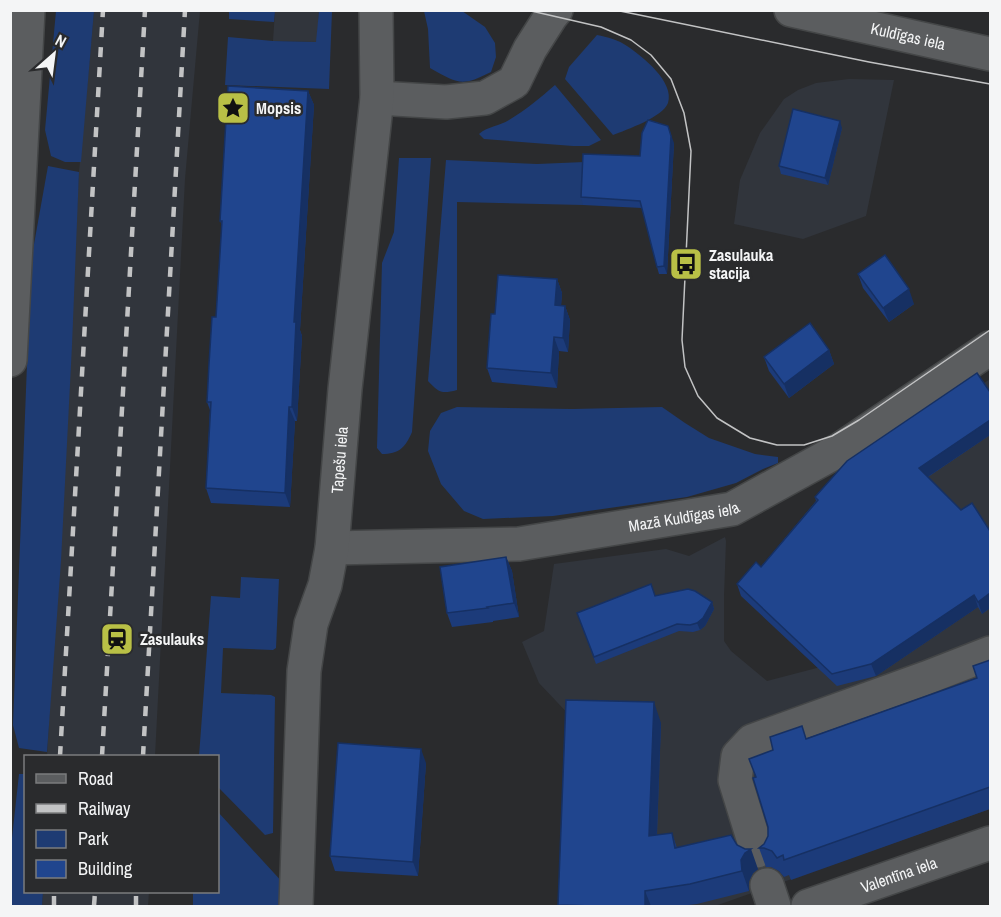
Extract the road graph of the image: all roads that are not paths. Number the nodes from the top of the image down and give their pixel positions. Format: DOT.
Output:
graph roads {
  1 [pos="28,10"];
  2 [pos="376,10"];
  3 [pos="556,10"];
  4 [pos="801,11"];
  5 [pos="990,54"];
  6 [pos="377,98"];
  7 [pos="990,348"];
  8 [pos="10,360"];
  9 [pos="332,548"];
  10 [pos="990,653"];
  11 [pos="990,843"];
  12 [pos="757,850"];
  13 [pos="296,906"];
  14 [pos="808,906"];
  1 -- 8 [label="street"];
  2 -- 6 [label="street, Tapešu iela"];
  3 -- 6 [label="street"];
  4 -- 5 [label="street, Kuldīgas iela"];
  6 -- 9 [label="street, Tapešu iela"];
  7 -- 9 [label="street, Mazā Kuldīgas iela"];
  9 -- 13 [label="street, Tapešu iela"];
  10 -- 12 [label="street"];
  11 -- 14 [label="street, Valentīna iela"];
}
